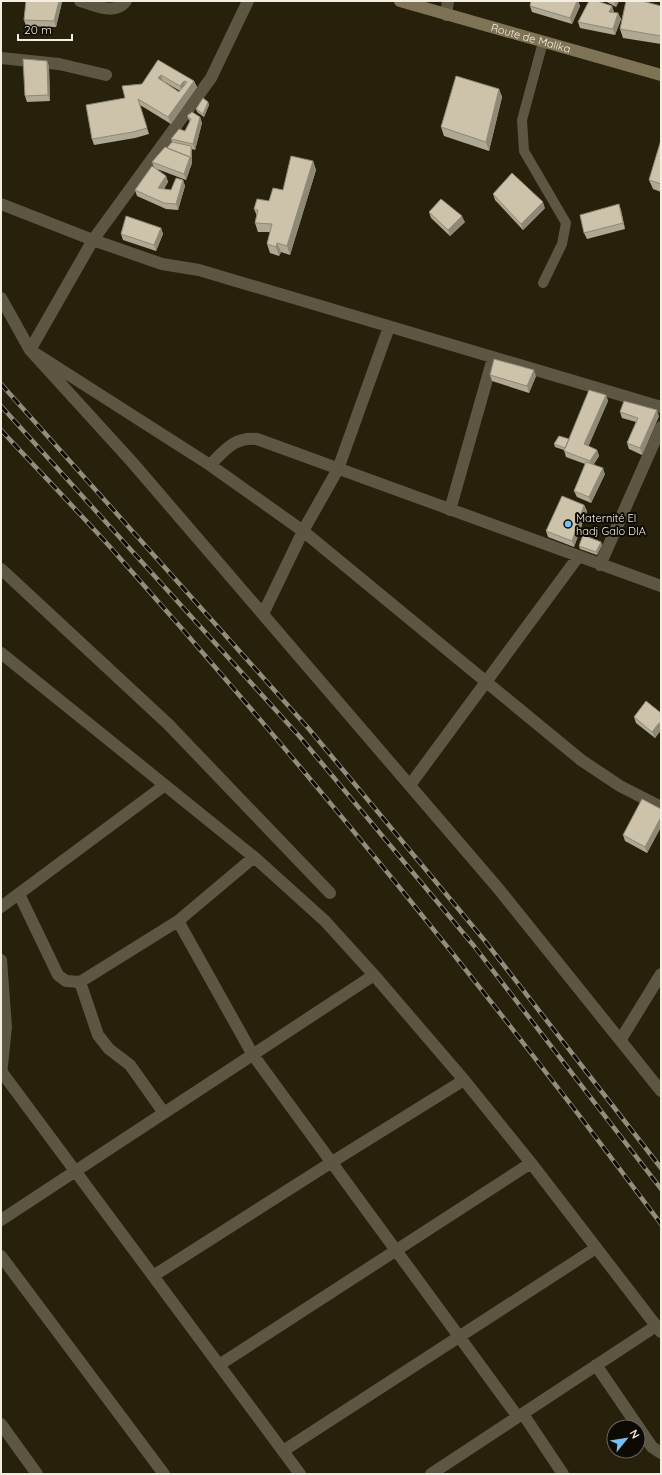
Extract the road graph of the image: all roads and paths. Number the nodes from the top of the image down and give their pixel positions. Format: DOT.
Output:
graph roads {
  1 [pos="126,1"];
  2 [pos="248,1"];
  3 [pos="400,1"];
  4 [pos="448,1"];
  5 [pos="80,2"];
  6 [pos="446,15"];
  7 [pos="543,42"];
  8 [pos="1,58"];
  9 [pos="106,75"];
  10 [pos="661,76"];
  11 [pos="1,204"];
  12 [pos="93,240"];
  13 [pos="543,283"];
  14 [pos="1,298"];
  15 [pos="389,327"];
  16 [pos="30,350"];
  17 [pos="493,358"];
  18 [pos="661,407"];
  19 [pos="661,427"];
  20 [pos="210,464"];
  21 [pos="338,469"];
  22 [pos="450,510"];
  23 [pos="303,531"];
  24 [pos="578,557"];
  25 [pos="600,565"];
  26 [pos="1,569"];
  27 [pos="661,586"];
  28 [pos="263,614"];
  29 [pos="4,660"];
  30 [pos="486,682"];
  31 [pos="165,785"];
  32 [pos="410,785"];
  33 [pos="661,807"];
  34 [pos="254,857"];
  35 [pos="330,892"];
  36 [pos="19,894"];
  37 [pos="1,907"];
  38 [pos="178,921"];
  39 [pos="1,960"];
  40 [pos="661,974"];
  41 [pos="374,975"];
  42 [pos="80,982"];
  43 [pos="621,1039"];
  44 [pos="253,1055"];
  45 [pos="643,1068"];
  46 [pos="1,1071"];
  47 [pos="1,1075"];
  48 [pos="661,1077"];
  49 [pos="464,1080"];
  50 [pos="661,1091"];
  51 [pos="164,1113"];
  52 [pos="332,1162"];
  53 [pos="530,1163"];
  54 [pos="75,1171"];
  55 [pos="1,1220"];
  56 [pos="596,1248"];
  57 [pos="396,1250"];
  58 [pos="1,1256"];
  59 [pos="154,1276"];
  60 [pos="659,1329"];
  61 [pos="460,1337"];
  62 [pos="219,1365"];
  63 [pos="596,1365"];
  64 [pos="521,1415"];
  65 [pos="1,1424"];
  66 [pos="283,1451"];
  67 [pos="661,1453"];
  68 [pos="37,1474"];
  69 [pos="164,1474"];
  70 [pos="300,1474"];
  71 [pos="433,1474"];
  72 [pos="563,1474"];
  1 -- 5 [label="street"];
  2 -- 12 [label="street"];
  3 -- 6 [label="main road, Route de Malika"];
  4 -- 6 [label="street"];
  6 -- 7 [label="main road, Route de Malika"];
  7 -- 10 [label="main road, Route de Malika"];
  7 -- 13 [label="lane"];
  8 -- 9 [label="street"];
  11 -- 12 [label="street"];
  12 -- 15 [label="street"];
  12 -- 16 [label="street"];
  14 -- 16 [label="street"];
  15 -- 17 [label="street"];
  15 -- 21 [label="street"];
  16 -- 20 [label="street"];
  16 -- 28 [label="street"];
  17 -- 18 [label="street"];
  17 -- 22 [label="street"];
  19 -- 25 [label="street"];
  20 -- 21 [label="street"];
  20 -- 23 [label="street"];
  21 -- 22 [label="street"];
  21 -- 23 [label="street"];
  22 -- 24 [label="street"];
  23 -- 28 [label="street"];
  23 -- 30 [label="street"];
  24 -- 25 [label="street"];
  24 -- 30 [label="street"];
  25 -- 27 [label="street"];
  26 -- 35 [label="street"];
  28 -- 32 [label="street"];
  29 -- 31 [label="street"];
  30 -- 32 [label="street"];
  30 -- 33 [label="street"];
  31 -- 34 [label="street"];
  31 -- 36 [label="street"];
  32 -- 43 [label="street"];
  34 -- 38 [label="street"];
  34 -- 41 [label="street"];
  36 -- 37 [label="street"];
  36 -- 42 [label="street"];
  38 -- 42 [label="street"];
  38 -- 44 [label="street"];
  39 -- 46 [label="street"];
  40 -- 43 [label="street"];
  41 -- 44 [label="street"];
  41 -- 49 [label="street"];
  42 -- 51 [label="street"];
  43 -- 45 [label="street"];
  44 -- 51 [label="street"];
  44 -- 52 [label="street"];
  45 -- 48 [label="street"];
  45 -- 50 [label="street"];
  46 -- 47 [label="street"];
  46 -- 54 [label="street"];
  49 -- 52 [label="street"];
  49 -- 53 [label="street"];
  51 -- 54 [label="street"];
  52 -- 57 [label="street"];
  52 -- 59 [label="street"];
  53 -- 56 [label="street"];
  53 -- 57 [label="street"];
  54 -- 55 [label="street"];
  54 -- 59 [label="street"];
  56 -- 60 [label="street"];
  56 -- 61 [label="street"];
  57 -- 61 [label="street"];
  57 -- 62 [label="street"];
  58 -- 69 [label="street"];
  59 -- 62 [label="street"];
  60 -- 63 [label="street"];
  61 -- 64 [label="street"];
  61 -- 66 [label="street"];
  62 -- 66 [label="street"];
  63 -- 64 [label="street"];
  63 -- 67 [label="street"];
  64 -- 71 [label="street"];
  64 -- 72 [label="street"];
  65 -- 68 [label="street"];
  66 -- 70 [label="street"];
}
